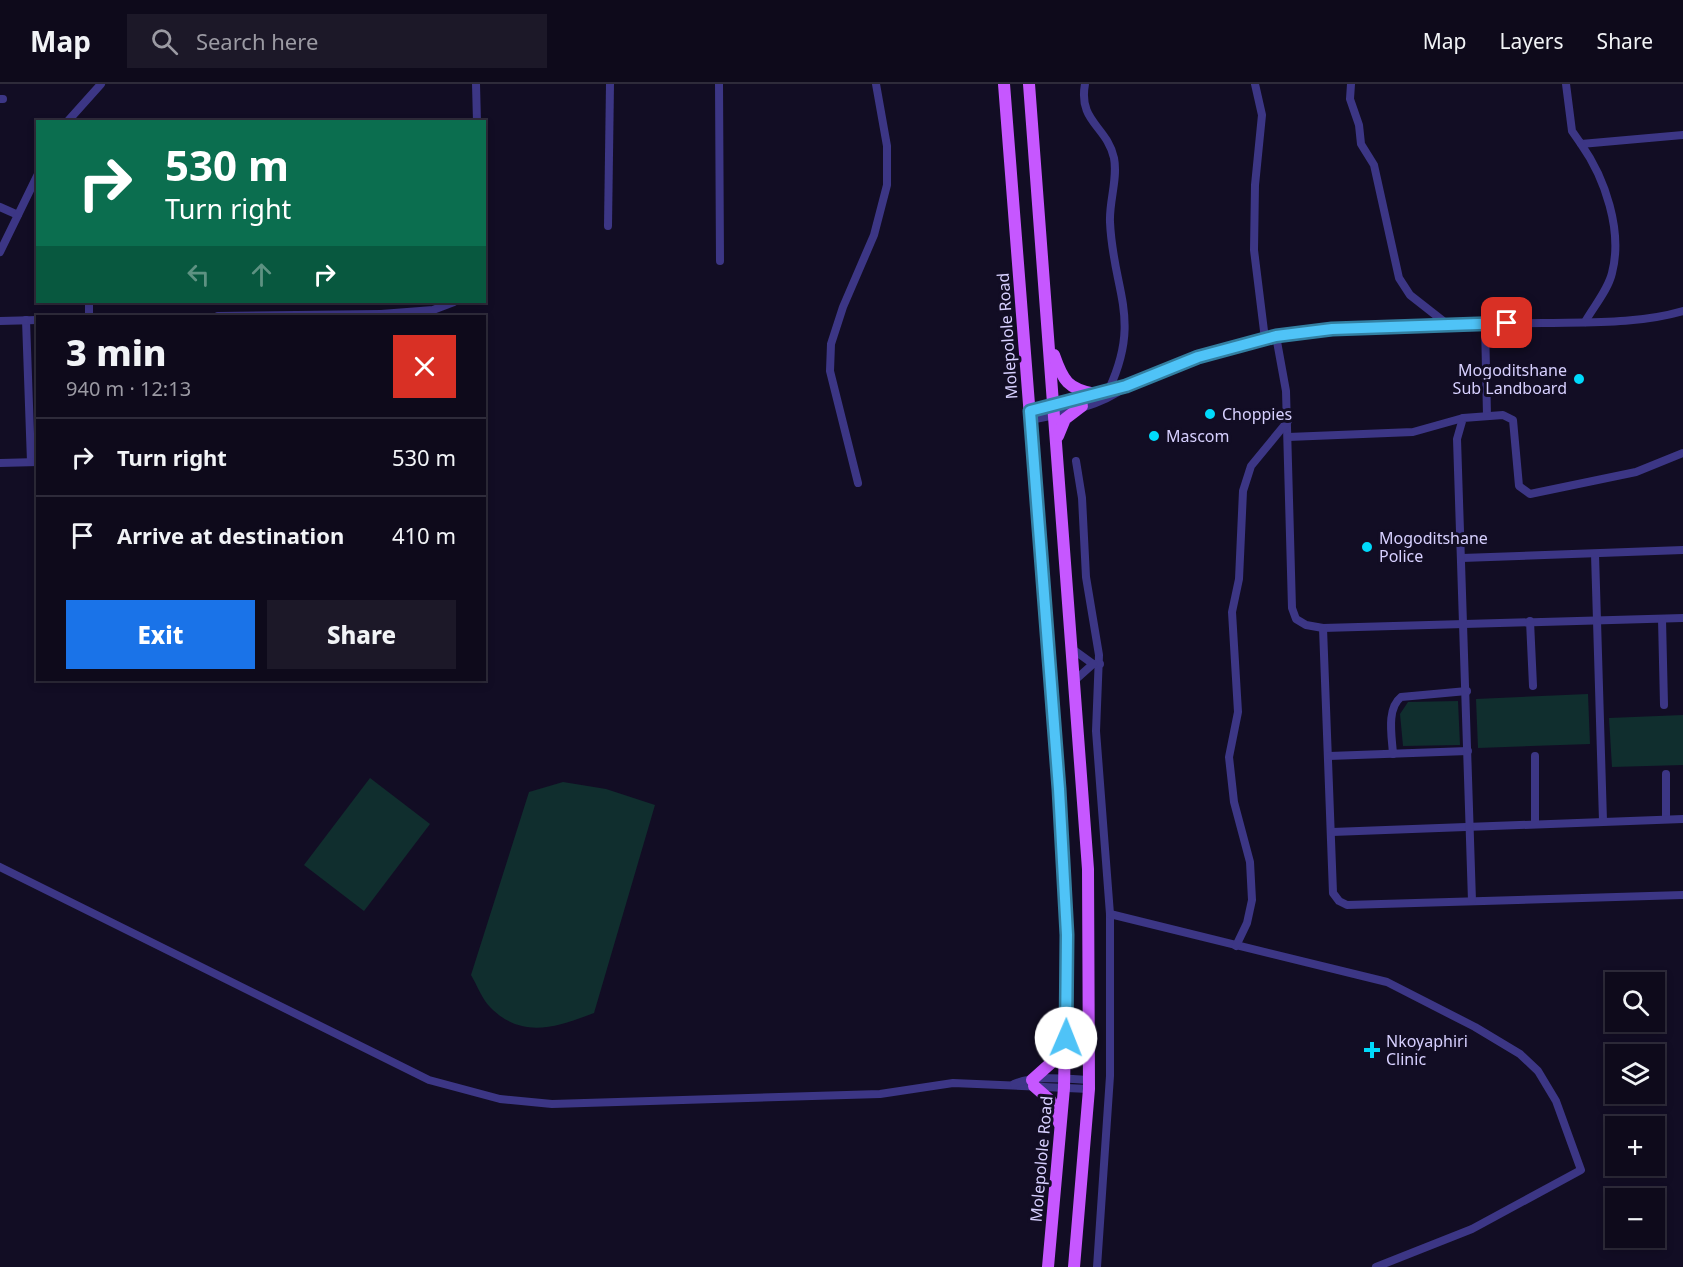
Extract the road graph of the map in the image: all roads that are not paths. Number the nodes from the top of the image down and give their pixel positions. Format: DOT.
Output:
graph roads {
  1 [pos="101,84"];
  2 [pos="477,84"];
  3 [pos="610,84"];
  4 [pos="719,84"];
  5 [pos="876,84"];
  6 [pos="1004,84"];
  7 [pos="1029,84"];
  8 [pos="1085,84"];
  9 [pos="1255,84"];
  10 [pos="1351,84"];
  11 [pos="1566,84"];
  12 [pos="69,120"];
  13 [pos="477,120"];
  14 [pos="1683,135"];
  15 [pos="1581,144"];
  16 [pos="36,178"];
  17 [pos="0,207"];
  18 [pos="18,215"];
  19 [pos="608,226"];
  20 [pos="0,252"];
  21 [pos="720,261"];
  22 [pos="451,303"];
  23 [pos="1683,310"];
  24 [pos="381,315"];
  25 [pos="26,320"];
  26 [pos="36,320"];
  27 [pos="0,321"];
  28 [pos="1585,322"];
  29 [pos="1485,323"];
  30 [pos="1447,324"];
  31 [pos="1276,336"];
  32 [pos="1265,339"];
  33 [pos="1049,340"];
  34 [pos="1126,386"];
  35 [pos="1109,389"];
  36 [pos="1095,394"];
  37 [pos="1082,406"];
  38 [pos="1053,411"];
  39 [pos="1030,416"];
  40 [pos="1487,416"];
  41 [pos="1463,418"];
  42 [pos="1287,421"];
  43 [pos="1288,436"];
  44 [pos="1056,445"];
  45 [pos="1683,453"];
  46 [pos="1076,461"];
  47 [pos="34,462"];
  48 [pos="0,463"];
  49 [pos="858,483"];
  50 [pos="1683,550"];
  51 [pos="1594,554"];
  52 [pos="1462,558"];
  53 [pos="1683,618"];
  54 [pos="1595,619"];
  55 [pos="1662,619"];
  56 [pos="1530,621"];
  57 [pos="1464,624"];
  58 [pos="1323,628"];
  59 [pos="1071,648"];
  60 [pos="1096,664"];
  61 [pos="1074,681"];
  62 [pos="1533,686"];
  63 [pos="1467,691"];
  64 [pos="1664,705"];
  65 [pos="1468,751"];
  66 [pos="1393,754"];
  67 [pos="1329,756"];
  68 [pos="1535,756"];
  69 [pos="1666,774"];
  70 [pos="1666,819"];
  71 [pos="1683,819"];
  72 [pos="1604,821"];
  73 [pos="1535,824"];
  74 [pos="1470,826"];
  75 [pos="1332,832"];
  76 [pos="0,867"];
  77 [pos="1683,894"];
  78 [pos="1472,901"];
  79 [pos="1110,914"];
  80 [pos="1236,946"];
  81 [pos="1066,1038"];
  82 [pos="1033,1083"];
  83 [pos="1064,1084"];
  84 [pos="1089,1085"];
  85 [pos="1061,1130"];
  86 [pos="1048,1267"];
  87 [pos="1074,1267"];
  88 [pos="1097,1267"];
  89 [pos="1376,1267"];
  1 -- 12 [label="street"];
  2 -- 13 [label="street"];
  3 -- 19 [label="street"];
  4 -- 21 [label="street"];
  5 -- 49 [label="street"];
  6 -- 39 [label="main road, Molepolole Road"];
  7 -- 33 [label="main road"];
  8 -- 35 [label="street"];
  9 -- 32 [label="street"];
  10 -- 30 [label="street"];
  11 -- 15 [label="street"];
  14 -- 15 [label="street"];
  15 -- 28 [label="street"];
  16 -- 18 [label="street"];
  17 -- 18 [label="street"];
  18 -- 20 [label="street"];
  22 -- 24 [label="street"];
  23 -- 28 [label="street"];
  25 -- 26 [label="street"];
  25 -- 27 [label="street"];
  25 -- 47 [label="street"];
  28 -- 29 [label="street"];
  29 -- 30 [label="street"];
  29 -- 40 [label="street"];
  30 -- 31 [label="street"];
  31 -- 32 [label="street"];
  31 -- 42 [label="street"];
  32 -- 34 [label="street"];
  33 -- 36 [label="main road"];
  33 -- 38 [label="main road"];
  34 -- 35 [label="street"];
  34 -- 37 [label="street"];
  35 -- 36 [label="street"];
  36 -- 38 [label="street"];
  37 -- 38 [label="street"];
  37 -- 44 [label="main road"];
  38 -- 39 [label="street"];
  38 -- 44 [label="main road"];
  39 -- 81 [label="main road, Molepolole Road"];
  40 -- 41 [label="street"];
  40 -- 45 [label="street"];
  41 -- 43 [label="street"];
  41 -- 52 [label="street"];
  42 -- 43 [label="street"];
  42 -- 80 [label="street"];
  43 -- 58 [label="street"];
  44 -- 59 [label="main road"];
  46 -- 60 [label="street"];
  47 -- 48 [label="street"];
  50 -- 51 [label="street"];
  51 -- 52 [label="street"];
  51 -- 54 [label="street"];
  52 -- 57 [label="street"];
  53 -- 55 [label="street"];
  54 -- 55 [label="street"];
  54 -- 56 [label="street"];
  54 -- 72 [label="street"];
  55 -- 64 [label="street"];
  56 -- 57 [label="street"];
  56 -- 62 [label="street"];
  57 -- 58 [label="street"];
  57 -- 63 [label="street"];
  58 -- 67 [label="street"];
  59 -- 60 [label="street"];
  59 -- 61 [label="main road"];
  60 -- 61 [label="street"];
  60 -- 79 [label="street"];
  61 -- 84 [label="main road"];
  63 -- 65 [label="street"];
  63 -- 66 [label="street"];
  65 -- 66 [label="street"];
  65 -- 74 [label="street"];
  66 -- 67 [label="street"];
  67 -- 75 [label="street"];
  68 -- 73 [label="street"];
  69 -- 70 [label="street"];
  70 -- 71 [label="street"];
  70 -- 72 [label="street"];
  72 -- 73 [label="street"];
  73 -- 74 [label="street"];
  74 -- 75 [label="street"];
  74 -- 78 [label="street"];
  75 -- 78 [label="street"];
  76 -- 82 [label="street"];
  77 -- 78 [label="street"];
  79 -- 80 [label="street"];
  79 -- 88 [label="street"];
  80 -- 89 [label="street"];
  81 -- 82 [label="main road"];
  81 -- 83 [label="main road, Molepolole Road"];
  82 -- 83 [label="street"];
  82 -- 85 [label="main road"];
  83 -- 84 [label="street"];
  83 -- 85 [label="main road, Molepolole Road"];
  84 -- 87 [label="main road"];
  85 -- 86 [label="main road, Molepolole Road"];
}
